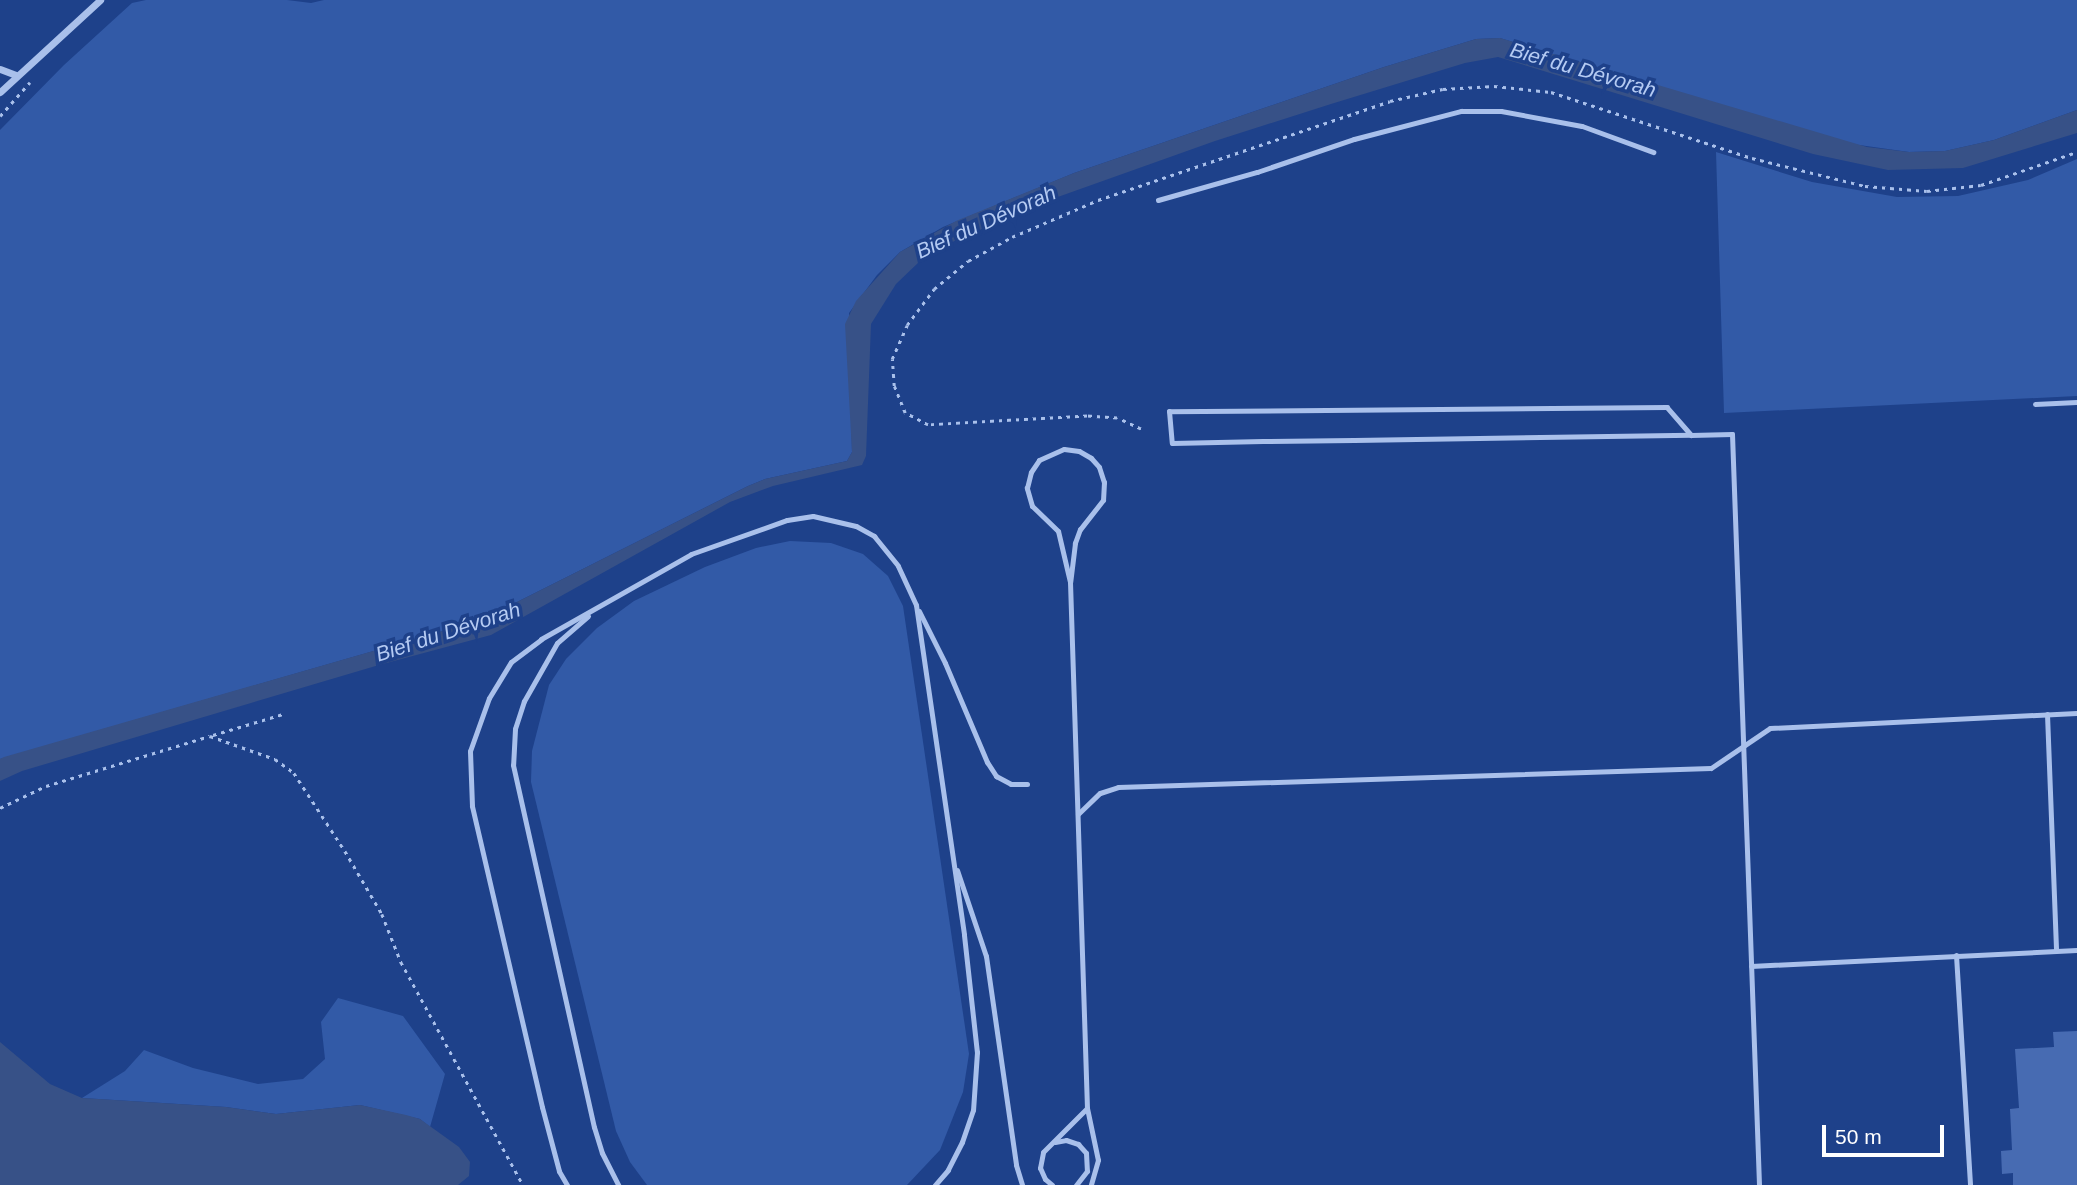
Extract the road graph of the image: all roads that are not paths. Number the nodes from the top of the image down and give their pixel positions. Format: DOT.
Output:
graph roads {
  1 [pos="100,0"];
  2 [pos="0,69"];
  3 [pos="16,75"];
  4 [pos="0,92"];
  5 [pos="1653,152"];
  6 [pos="1158,200"];
  7 [pos="2077,402"];
  8 [pos="2035,404"];
  9 [pos="1691,435"];
  10 [pos="1070,582"];
  11 [pos="916,605"];
  12 [pos="596,609"];
  13 [pos="2077,713"];
  14 [pos="2047,714"];
  15 [pos="1743,747"];
  16 [pos="1027,784"];
  17 [pos="1078,814"];
  18 [pos="952,856"];
  19 [pos="2056,950"];
  20 [pos="2077,950"];
  21 [pos="1956,955"];
  22 [pos="1751,966"];
  23 [pos="1087,1108"];
  24 [pos="1049,1145"];
  25 [pos="1094,1183"];
  26 [pos="567,1185"];
  27 [pos="618,1185"];
  28 [pos="934,1185"];
  29 [pos="1022,1185"];
  30 [pos="1052,1185"];
  31 [pos="1076,1185"];
  32 [pos="1759,1185"];
  33 [pos="1970,1185"];
  1 -- 3 [label="street"];
  2 -- 3 [label="street"];
  3 -- 4 [label="street"];
  5 -- 6 [label="lane"];
  7 -- 8 [label="lane"];
  9 -- 9 [label="lane"];
  9 -- 15 [label="lane"];
  10 -- 10 [label="lane"];
  10 -- 17 [label="lane"];
  11 -- 12 [label="lane"];
  11 -- 16 [label="lane"];
  11 -- 18 [label="lane"];
  12 -- 26 [label="lane"];
  12 -- 27 [label="lane"];
  13 -- 14 [label="lane"];
  14 -- 15 [label="lane"];
  14 -- 19 [label="lane"];
  15 -- 17 [label="lane"];
  15 -- 22 [label="lane"];
  17 -- 23 [label="lane"];
  18 -- 28 [label="lane"];
  18 -- 29 [label="lane"];
  19 -- 20 [label="lane"];
  19 -- 21 [label="lane"];
  21 -- 22 [label="lane"];
  21 -- 33 [label="lane"];
  22 -- 32 [label="lane"];
  23 -- 24 [label="lane"];
  23 -- 25 [label="lane"];
  24 -- 30 [label="lane"];
  24 -- 31 [label="lane"];
}
